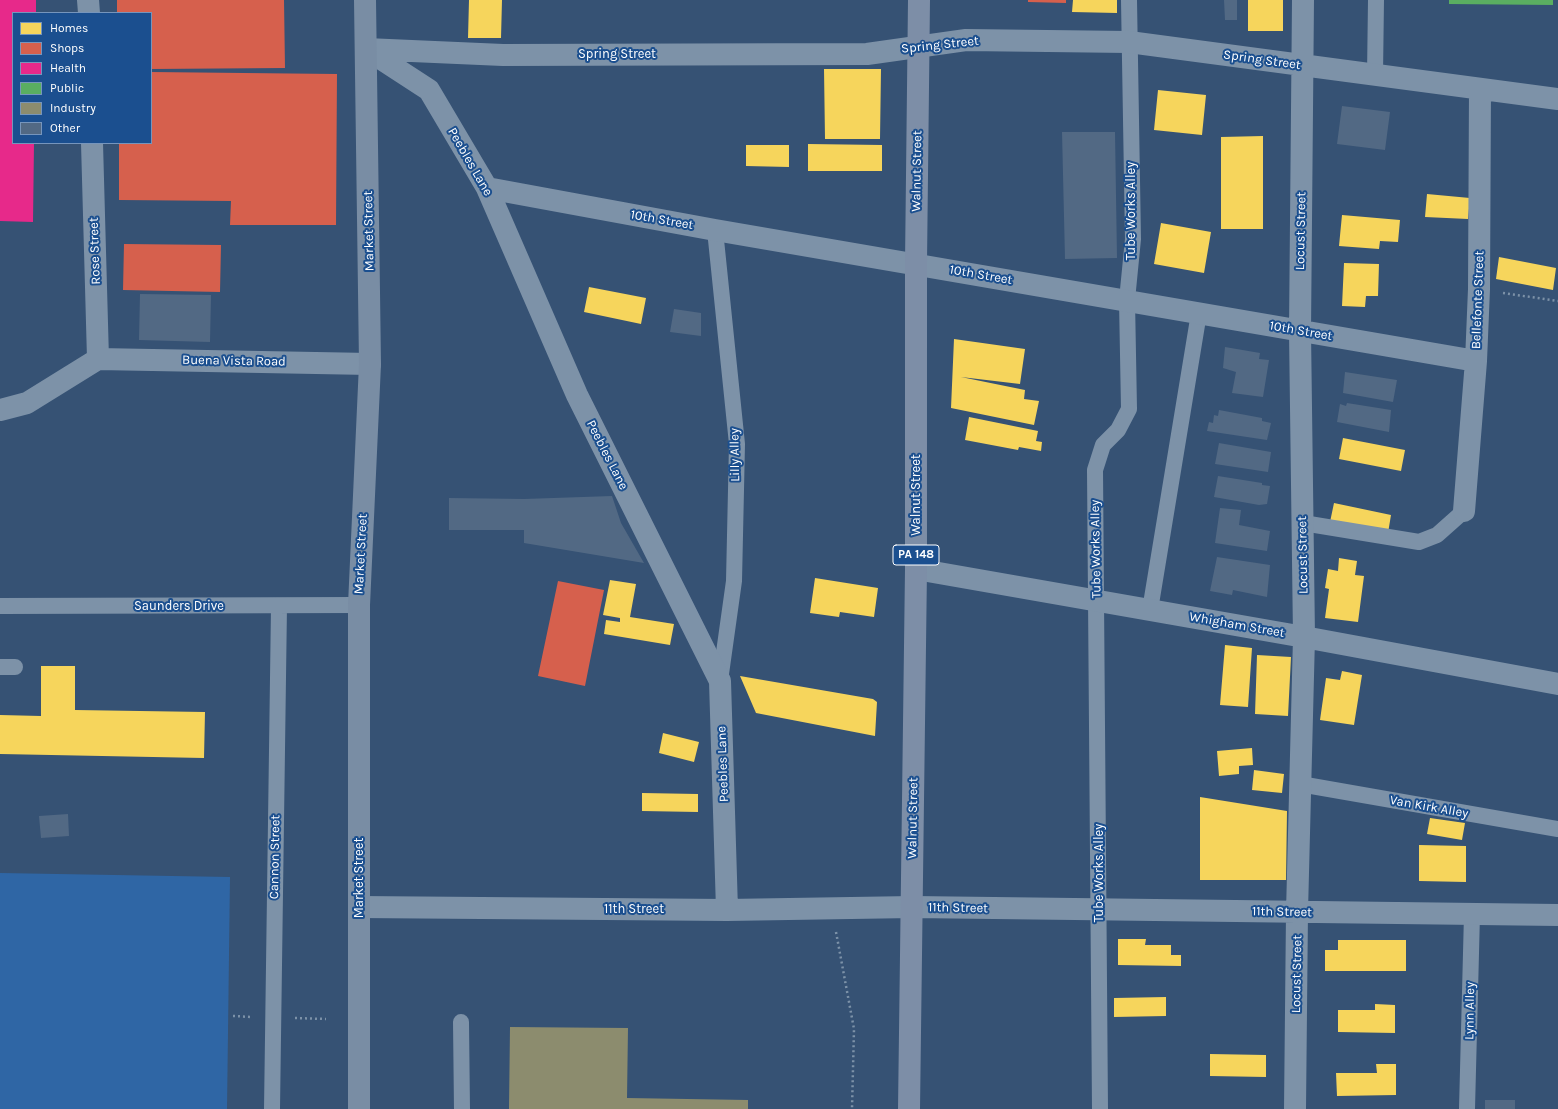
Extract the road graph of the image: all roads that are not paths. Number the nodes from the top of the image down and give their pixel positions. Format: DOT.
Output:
graph roads {
  1 [pos="88,0"];
  2 [pos="365,0"];
  3 [pos="919,0"];
  4 [pos="1129,0"];
  5 [pos="1303,0"];
  6 [pos="1376,0"];
  7 [pos="89,12"];
  8 [pos="1129,42"];
  9 [pos="919,46"];
  10 [pos="366,49"];
  11 [pos="1303,65"];
  12 [pos="1375,75"];
  13 [pos="1480,89"];
  14 [pos="1558,99"];
  15 [pos="92,144"];
  16 [pos="487,188"];
  17 [pos="716,230"];
  18 [pos="916,263"];
  19 [pos="1127,300"];
  20 [pos="1199,313"];
  21 [pos="1300,331"];
  22 [pos="98,359"];
  23 [pos="1476,361"];
  24 [pos="370,364"];
  25 [pos="0,410"];
  26 [pos="1464,511"];
  27 [pos="1303,524"];
  28 [pos="916,569"];
  29 [pos="1097,601"];
  30 [pos="359,605"];
  31 [pos="0,606"];
  32 [pos="279,606"];
  33 [pos="1150,610"];
  34 [pos="1304,637"];
  35 [pos="720,681"];
  36 [pos="1558,684"];
  37 [pos="1300,784"];
  38 [pos="1558,829"];
  39 [pos="359,907"];
  40 [pos="913,907"];
  41 [pos="1099,909"];
  42 [pos="727,910"];
  43 [pos="1297,912"];
  44 [pos="1472,914"];
  45 [pos="1558,915"];
  46 [pos="461,1022"];
  47 [pos="272,1109"];
  48 [pos="360,1109"];
  49 [pos="462,1109"];
  50 [pos="909,1109"];
  51 [pos="1100,1109"];
  52 [pos="1295,1109"];
  53 [pos="1467,1109"];
  1 -- 7 [label="street"];
  2 -- 10 [label="main road, Market Street"];
  3 -- 9 [label="main road, Walnut Street / PA 148"];
  4 -- 8 [label="lane, Tube Works Alley"];
  5 -- 11 [label="street, Locust Street"];
  6 -- 12 [label="lane"];
  8 -- 9 [label="street, Spring Street"];
  8 -- 11 [label="street, Spring Street"];
  8 -- 19 [label="lane, Tube Works Alley"];
  9 -- 10 [label="street, Spring Street"];
  9 -- 18 [label="main road, Walnut Street / PA 148"];
  10 -- 16 [label="street, Peebles Lane"];
  10 -- 24 [label="main road, Market Street"];
  11 -- 12 [label="street, Spring Street"];
  11 -- 21 [label="street, Locust Street"];
  12 -- 13 [label="street, Spring Street"];
  13 -- 14 [label="street, Spring Street"];
  13 -- 23 [label="street, Bellefonte Street"];
  15 -- 22 [label="street, Rose Street"];
  16 -- 17 [label="street, 10th Street"];
  16 -- 35 [label="street, Peebles Lane"];
  17 -- 18 [label="street, 10th Street"];
  17 -- 35 [label="lane, Lilly Alley"];
  18 -- 19 [label="street, 10th Street"];
  18 -- 28 [label="main road, Walnut Street / PA 148"];
  19 -- 20 [label="street, 10th Street"];
  19 -- 29 [label="lane, Tube Works Alley"];
  20 -- 21 [label="street, 10th Street"];
  20 -- 33 [label="lane"];
  21 -- 23 [label="street, 10th Street"];
  21 -- 27 [label="street, Locust Street"];
  22 -- 24 [label="street, Buena Vista Road"];
  22 -- 25 [label="street"];
  23 -- 26 [label="street, Bellefonte Street"];
  24 -- 30 [label="main road, Market Street"];
  26 -- 27 [label="lane"];
  27 -- 34 [label="street, Locust Street"];
  28 -- 29 [label="street, Whigham Street"];
  28 -- 40 [label="main road, Walnut Street / PA 148"];
  29 -- 33 [label="street, Whigham Street"];
  29 -- 41 [label="lane, Tube Works Alley"];
  30 -- 32 [label="lane, Saunders Drive"];
  30 -- 39 [label="main road, Market Street"];
  31 -- 32 [label="lane, Saunders Drive"];
  32 -- 47 [label="lane, Cannon Street"];
  33 -- 34 [label="street, Whigham Street"];
  34 -- 36 [label="street, Whigham Street"];
  34 -- 37 [label="street, Locust Street"];
  35 -- 42 [label="street, Peebles Lane"];
  37 -- 38 [label="lane, Van Kirk Alley"];
  37 -- 43 [label="street, Locust Street"];
  39 -- 42 [label="street, 11th Street"];
  39 -- 48 [label="main road, Market Street"];
  40 -- 41 [label="street, 11th Street"];
  40 -- 42 [label="street, 11th Street"];
  40 -- 50 [label="main road, Walnut Street / PA 148"];
  41 -- 43 [label="street, 11th Street"];
  41 -- 51 [label="lane, Tube Works Alley"];
  43 -- 44 [label="street, 11th Street"];
  43 -- 52 [label="street, Locust Street"];
  44 -- 45 [label="street, 11th Street"];
  44 -- 53 [label="lane, Lynn Alley"];
  46 -- 49 [label="lane"];
}
